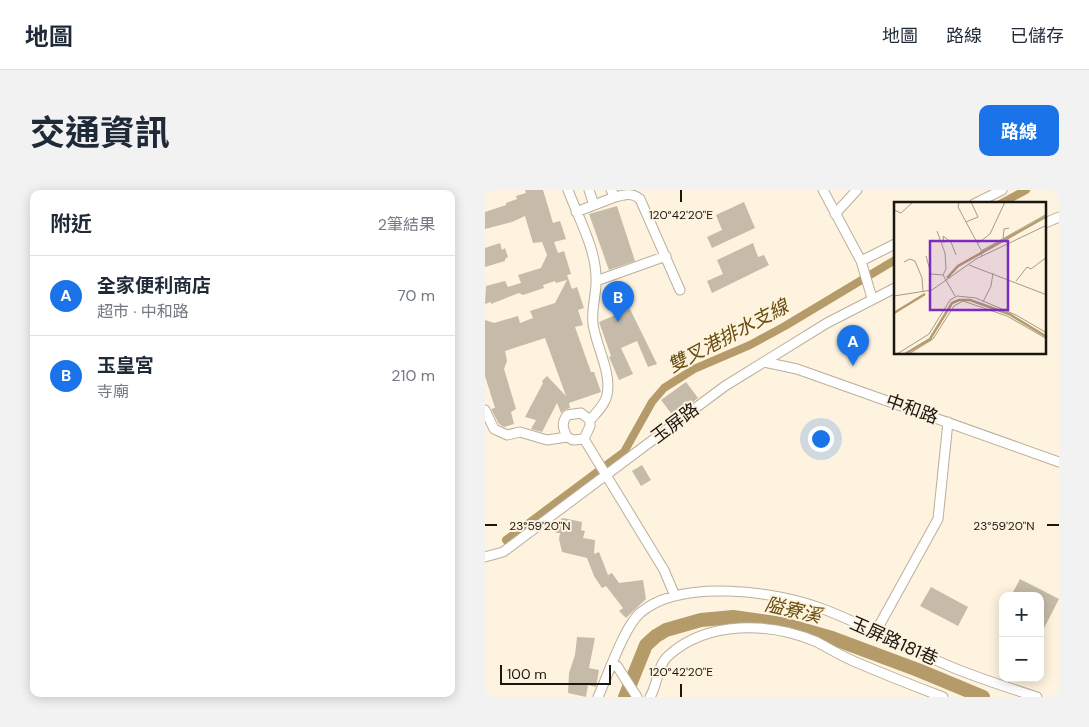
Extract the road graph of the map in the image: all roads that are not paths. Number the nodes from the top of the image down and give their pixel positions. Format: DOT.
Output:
graph roads {
  1 [pos="569,190"];
  2 [pos="589,190"];
  3 [pos="823,190"];
  4 [pos="857,190"];
  5 [pos="1002,190"];
  6 [pos="613,194"];
  7 [pos="979,202"];
  8 [pos="594,204"];
  9 [pos="576,212"];
  10 [pos="835,214"];
  11 [pos="1059,217"];
  12 [pos="1047,222"];
  13 [pos="894,244"];
  14 [pos="666,256"];
  15 [pos="861,261"];
  16 [pos="596,281"];
  17 [pos="894,288"];
  18 [pos="680,290"];
  19 [pos="872,298"];
  20 [pos="764,362"];
  21 [pos="485,410"];
  22 [pos="590,420"];
  23 [pos="948,422"];
  24 [pos="567,437"];
  25 [pos="584,439"];
  26 [pos="1059,462"];
  27 [pos="606,476"];
  28 [pos="485,557"];
  29 [pos="675,596"];
  30 [pos="875,633"];
  31 [pos="615,665"];
  32 [pos="598,697"];
  33 [pos="637,697"];
  34 [pos="650,697"];
  35 [pos="943,697"];
  36 [pos="1037,697"];
  1 -- 9 [label="street"];
  2 -- 8 [label="street"];
  3 -- 10 [label="street"];
  4 -- 10 [label="street"];
  5 -- 7 [label="street"];
  6 -- 8 [label="street"];
  6 -- 14 [label="street"];
  8 -- 9 [label="street"];
  9 -- 16 [label="street"];
  10 -- 15 [label="street"];
  11 -- 12 [label="street"];
  13 -- 15 [label="street"];
  14 -- 16 [label="street"];
  14 -- 18 [label="street"];
  15 -- 19 [label="street"];
  16 -- 22 [label="street"];
  17 -- 19 [label="street, 玉屏路"];
  19 -- 20 [label="street, 玉屏路"];
  20 -- 23 [label="street, 中和路"];
  20 -- 27 [label="street, 玉屏路"];
  21 -- 24 [label="street"];
  22 -- 24 [label="street"];
  22 -- 25 [label="street"];
  23 -- 26 [label="street, 中和路"];
  23 -- 30 [label="street"];
  24 -- 25 [label="street"];
  25 -- 27 [label="street"];
  27 -- 28 [label="street, 玉屏路"];
  27 -- 29 [label="street"];
  29 -- 30 [label="street, 玉屏路181巷"];
  29 -- 31 [label="street, 玉屏路181巷"];
  30 -- 36 [label="street, 玉屏路181巷"];
  31 -- 32 [label="street, 玉屏路181巷"];
  31 -- 33 [label="street"];
  34 -- 35 [label="street"];
}
